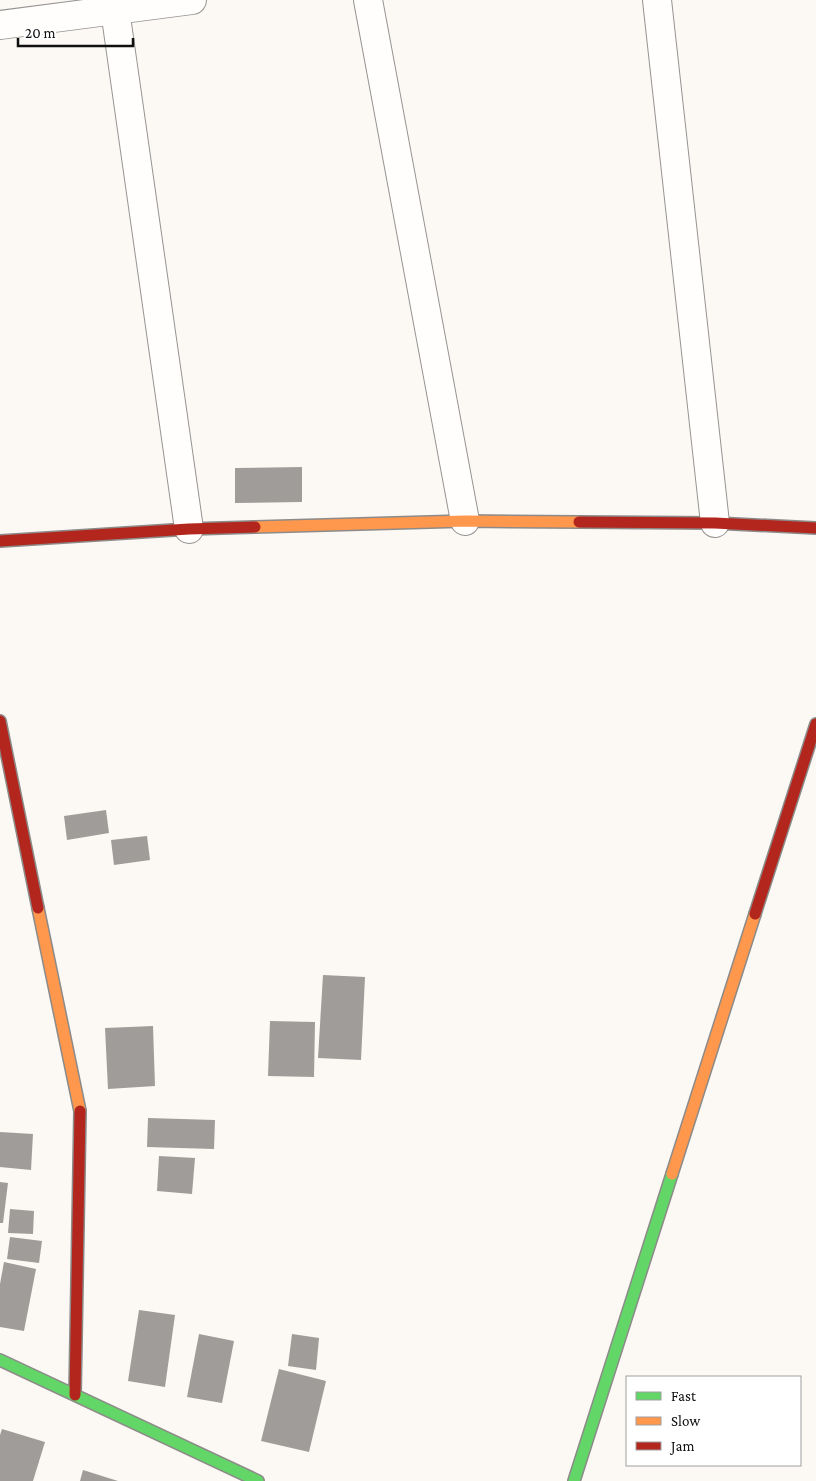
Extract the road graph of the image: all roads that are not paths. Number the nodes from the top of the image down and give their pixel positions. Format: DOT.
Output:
graph roads {
  1 [pos="192,0"];
  2 [pos="368,0"];
  3 [pos="657,0"];
  4 [pos="115,10"];
  5 [pos="0,24"];
  6 [pos="464,521"];
  7 [pos="715,523"];
  8 [pos="816,528"];
  9 [pos="189,529"];
  10 [pos="0,542"];
  11 [pos="0,721"];
  12 [pos="816,724"];
  13 [pos="0,1360"];
  14 [pos="75,1395"];
  15 [pos="258,1481"];
  16 [pos="574,1481"];
  1 -- 4 [label="street"];
  2 -- 6 [label="street"];
  3 -- 7 [label="street"];
  4 -- 5 [label="street"];
  4 -- 9 [label="street"];
  6 -- 7 [label="street"];
  6 -- 9 [label="street"];
  7 -- 8 [label="street"];
  9 -- 10 [label="street"];
  11 -- 14 [label="street"];
  12 -- 16 [label="street"];
  13 -- 14 [label="street"];
  14 -- 15 [label="street"];
}
